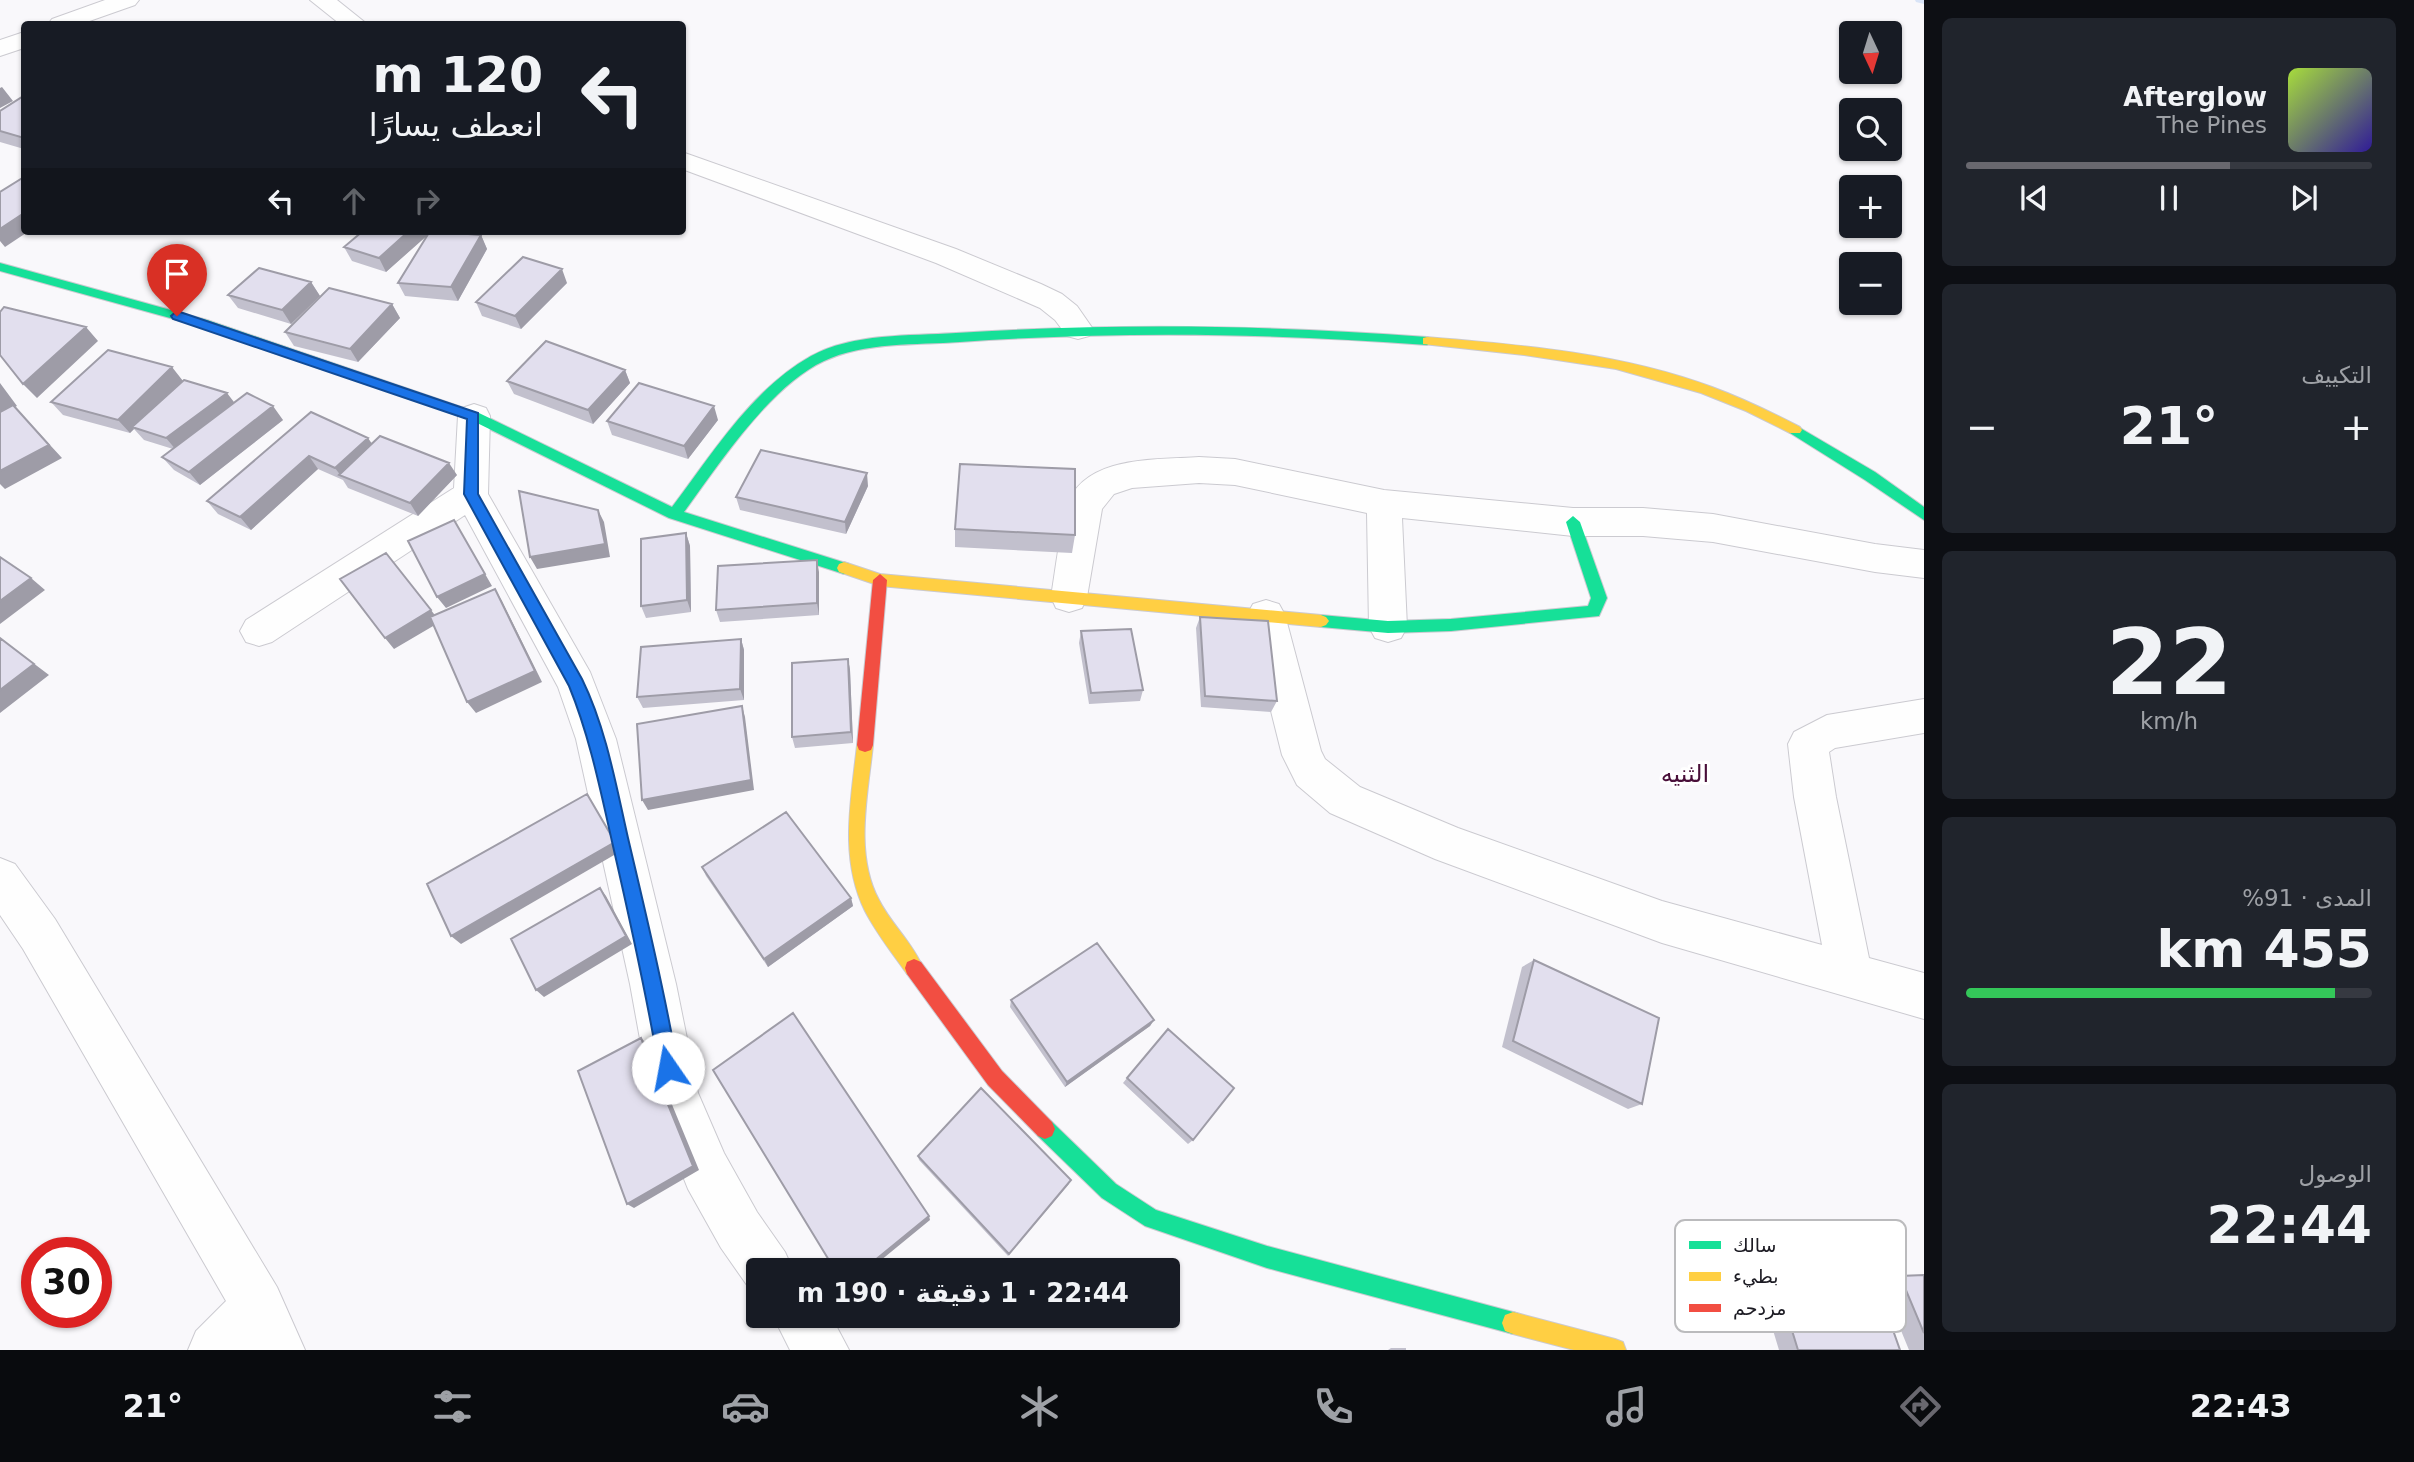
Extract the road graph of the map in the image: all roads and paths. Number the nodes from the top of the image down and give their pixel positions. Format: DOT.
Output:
graph roads {
  1 [pos="127,0"];
  2 [pos="322,0"];
  3 [pos="68,21"];
  4 [pos="351,21"];
  5 [pos="21,40"];
  6 [pos="0,49"];
  7 [pos="686,161"];
  8 [pos="0,267"];
  9 [pos="1079,329"];
  10 [pos="474,416"];
  11 [pos="471,494"];
  12 [pos="1384,503"];
  13 [pos="674,514"];
  14 [pos="1924,515"];
  15 [pos="1573,522"];
  16 [pos="1924,564"];
  17 [pos="880,580"];
  18 [pos="1069,597"];
  19 [pos="1266,615"];
  20 [pos="1388,627"];
  21 [pos="259,631"];
  22 [pos="1924,716"];
  23 [pos="0,878"];
  24 [pos="1850,973"];
  25 [pos="1924,996"];
  26 [pos="759,1258"];
  27 [pos="268,1328"];
  28 [pos="807,1328"];
  29 [pos="215,1350"];
  30 [pos="822,1350"];
  31 [pos="1615,1350"];
  1 -- 3 [label="street"];
  2 -- 4 [label="street"];
  5 -- 6 [label="street"];
  7 -- 9 [label="street"];
  8 -- 10 [label="street"];
  9 -- 13 [label="street"];
  9 -- 14 [label="street"];
  10 -- 11 [label="street"];
  10 -- 13 [label="street"];
  11 -- 21 [label="street"];
  11 -- 26 [label="street"];
  12 -- 15 [label="street"];
  12 -- 18 [label="street"];
  12 -- 20 [label="street"];
  13 -- 17 [label="street"];
  15 -- 16 [label="street"];
  15 -- 20 [label="street"];
  17 -- 18 [label="street"];
  17 -- 31 [label="street"];
  18 -- 19 [label="street"];
  19 -- 20 [label="street"];
  19 -- 24 [label="street"];
  22 -- 24 [label="street"];
  23 -- 27 [label="street"];
  24 -- 25 [label="street"];
  27 -- 29 [label="street"];
  28 -- 30 [label="street"];
}
